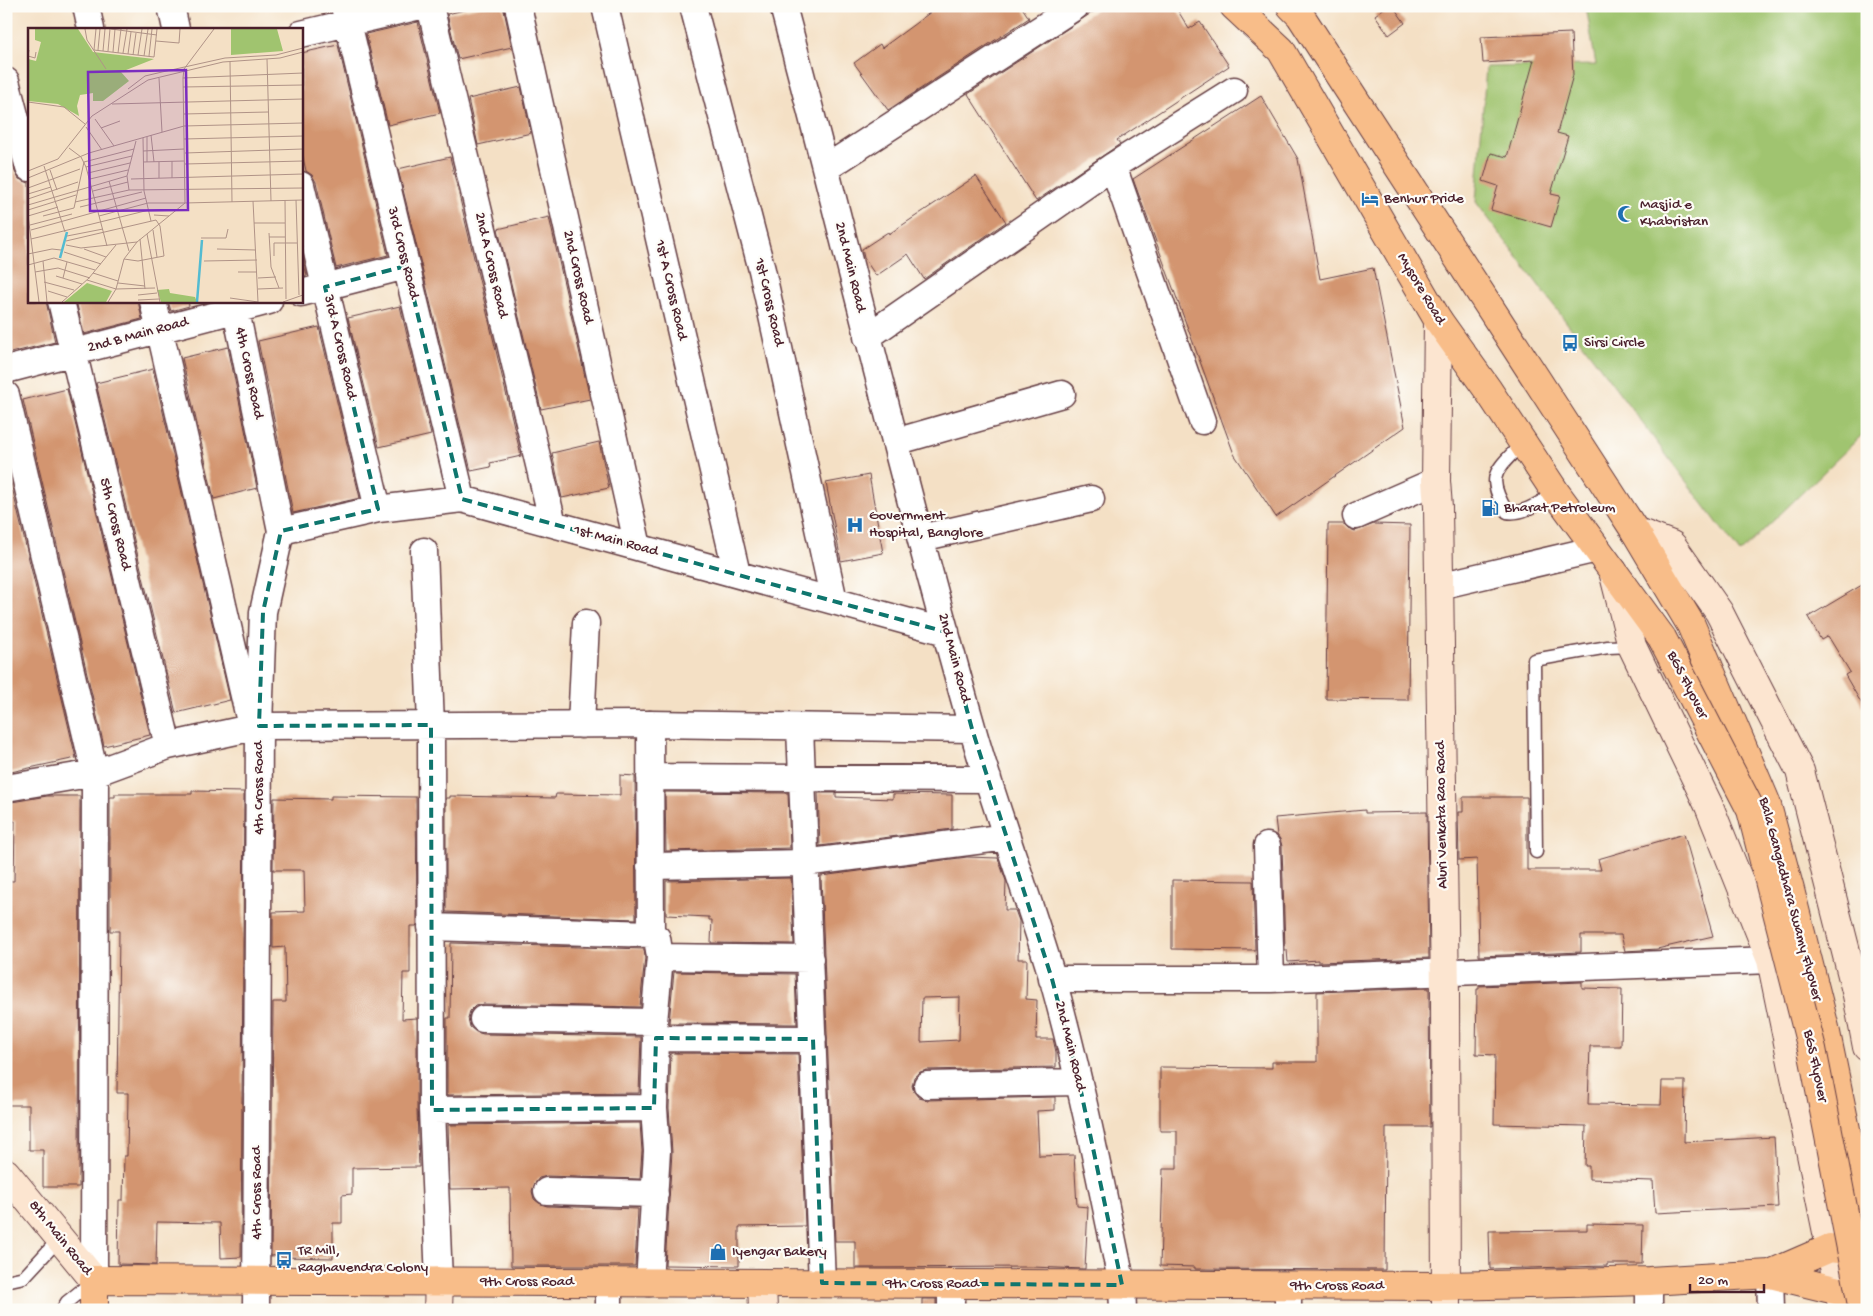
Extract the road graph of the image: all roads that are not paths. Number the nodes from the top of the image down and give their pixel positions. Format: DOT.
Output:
graph roads {
  1 [pos="86,6"];
  2 [pos="171,6"];
  3 [pos="420,6"];
  4 [pos="430,6"];
  5 [pos="518,6"];
  6 [pos="605,6"];
  7 [pos="693,6"];
  8 [pos="783,6"];
  9 [pos="1076,6"];
  10 [pos="1234,6"];
  11 [pos="1301,9"];
  12 [pos="346,15"];
  13 [pos="91,28"];
  14 [pos="176,28"];
  15 [pos="302,34"];
  16 [pos="1234,90"];
  17 [pos="14,96"];
  18 [pos="28,163"];
  19 [pos="1113,166"];
  20 [pos="826,168"];
  21 [pos="302,194"];
  22 [pos="406,266"];
  23 [pos="313,290"];
  24 [pos="61,302"];
  25 [pos="153,302"];
  26 [pos="262,302"];
  27 [pos="235,306"];
  28 [pos="1438,320"];
  29 [pos="159,330"];
  30 [pos="867,337"];
  31 [pos="73,352"];
  32 [pos="6,370"];
  33 [pos="1062,394"];
  34 [pos="6,395"];
  35 [pos="1202,421"];
  36 [pos="895,442"];
  37 [pos="1523,442"];
  38 [pos="1436,481"];
  39 [pos="1556,493"];
  40 [pos="462,499"];
  41 [pos="1091,499"];
  42 [pos="378,509"];
  43 [pos="1356,516"];
  44 [pos="553,524"];
  45 [pos="282,531"];
  46 [pos="1635,531"];
  47 [pos="921,538"];
  48 [pos="638,547"];
  49 [pos="1597,549"];
  50 [pos="424,551"];
  51 [pos="1613,571"];
  52 [pos="737,574"];
  53 [pos="1439,586"];
  54 [pos="834,601"];
  55 [pos="586,623"];
  56 [pos="946,632"];
  57 [pos="1632,646"];
  58 [pos="650,724"];
  59 [pos="431,725"];
  60 [pos="581,725"];
  61 [pos="255,727"];
  62 [pos="800,727"];
  63 [pos="972,729"];
  64 [pos="168,746"];
  65 [pos="95,773"];
  66 [pos="650,777"];
  67 [pos="802,778"];
  68 [pos="988,778"];
  69 [pos="7,785"];
  70 [pos="1007,837"];
  71 [pos="1267,846"];
  72 [pos="1536,852"];
  73 [pos="804,863"];
  74 [pos="650,866"];
  75 [pos="431,927"];
  76 [pos="655,945"];
  77 [pos="810,959"];
  78 [pos="1771,960"];
  79 [pos="1444,973"];
  80 [pos="1271,978"];
  81 [pos="1052,979"];
  82 [pos="483,1019"];
  83 [pos="655,1030"];
  84 [pos="813,1039"];
  85 [pos="1867,1047"];
  86 [pos="1079,1082"];
  87 [pos="927,1085"];
  88 [pos="654,1108"];
  89 [pos="432,1110"];
  90 [pos="6,1173"];
  91 [pos="547,1191"];
  92 [pos="655,1194"];
  93 [pos="1867,1231"];
  94 [pos="60,1238"];
  95 [pos="1830,1248"];
  96 [pos="1867,1253"];
  97 [pos="1770,1274"];
  98 [pos="6,1280"];
  99 [pos="94,1280"];
  100 [pos="256,1281"];
  101 [pos="1649,1281"];
  102 [pos="439,1282"];
  103 [pos="609,1282"];
  104 [pos="649,1283"];
  105 [pos="762,1283"];
  106 [pos="822,1283"];
  107 [pos="1867,1295"];
  108 [pos="951,1297"];
  109 [pos="1122,1297"];
  110 [pos="1288,1298"];
  111 [pos="1446,1298"];
  112 [pos="1841,1300"];
  113 [pos="62,1310"];
  114 [pos="94,1310"];
  115 [pos="256,1310"];
  116 [pos="438,1310"];
  117 [pos="609,1310"];
  118 [pos="763,1310"];
  119 [pos="1649,1310"];
  120 [pos="1771,1310"];
  121 [pos="1863,1310"];
  1 -- 13 [label="street"];
  2 -- 14 [label="street"];
  3 -- 12 [label="street"];
  4 -- 44 [label="street, 2nd A Cross Road"];
  5 -- 48 [label="street, 2nd Cross Road"];
  6 -- 52 [label="street, 1st A Cross Road"];
  7 -- 54 [label="street, 1st Cross Road"];
  8 -- 20 [label="street, 2nd Main Road"];
  9 -- 20 [label="street"];
  10 -- 28 [label="main road, Mysore Road"];
  11 -- 46 [label="main road"];
  12 -- 15 [label="street"];
  12 -- 22 [label="street, 3rd Cross Road"];
  16 -- 19 [label="street"];
  17 -- 18 [label="street"];
  19 -- 30 [label="street"];
  19 -- 35 [label="street"];
  20 -- 30 [label="street, 2nd Main Road"];
  21 -- 23 [label="street, 3rd A Cross Road"];
  22 -- 23 [label="street"];
  22 -- 40 [label="street, 3rd Cross Road"];
  23 -- 42 [label="street, 3rd A Cross Road"];
  24 -- 31 [label="street, 5th Cross Road"];
  25 -- 29 [label="street"];
  26 -- 27 [label="street, 2nd B Main Road"];
  27 -- 29 [label="street, 2nd B Main Road"];
  27 -- 45 [label="street, 4th Cross Road"];
  28 -- 37 [label="main road, Mysore Road"];
  28 -- 38 [label="main road, Aluri Venkata Rao Road"];
  29 -- 31 [label="street, 2nd B Main Road"];
  29 -- 61 [label="street"];
  30 -- 36 [label="street, 2nd Main Road"];
  31 -- 32 [label="street, 2nd B Main Road"];
  31 -- 64 [label="street, 5th Cross Road"];
  33 -- 36 [label="street"];
  34 -- 65 [label="street"];
  36 -- 47 [label="street, 2nd Main Road"];
  37 -- 39 [label="main road, Mysore Road"];
  37 -- 39 [label="lane"];
  38 -- 43 [label="street"];
  38 -- 53 [label="main road, Aluri Venkata Rao Road"];
  39 -- 49 [label="main road, Mysore Road"];
  40 -- 42 [label="street, 1st Main Road"];
  40 -- 44 [label="street, 1st Main Road"];
  41 -- 47 [label="street"];
  42 -- 45 [label="street, 1st Main Road"];
  44 -- 48 [label="street, 1st Main Road"];
  45 -- 61 [label="street, 4th Cross Road"];
  46 -- 85 [label="main road"];
  46 -- 93 [label="main road, Bala Gangadhara Swamy Flyover"];
  47 -- 56 [label="street, 2nd Main Road"];
  48 -- 52 [label="street, 1st Main Road"];
  49 -- 51 [label="main road, Mysore Road"];
  49 -- 53 [label="street"];
  50 -- 59 [label="street"];
  51 -- 57 [label="main road"];
  51 -- 121 [label="main road, BGS Flyover, bridge"];
  52 -- 54 [label="street, 1st Main Road"];
  53 -- 79 [label="main road, Aluri Venkata Rao Road"];
  54 -- 56 [label="street, 1st Main Road"];
  55 -- 60 [label="street"];
  56 -- 63 [label="street, 2nd Main Road"];
  57 -- 72 [label="lane"];
  57 -- 78 [label="main road"];
  58 -- 60 [label="street"];
  58 -- 62 [label="street"];
  58 -- 66 [label="street"];
  59 -- 60 [label="street"];
  59 -- 61 [label="street"];
  59 -- 75 [label="street"];
  61 -- 64 [label="street"];
  61 -- 100 [label="street, 4th Cross Road"];
  62 -- 63 [label="street"];
  62 -- 67 [label="street"];
  63 -- 68 [label="street, 2nd Main Road"];
  64 -- 65 [label="street"];
  65 -- 69 [label="street"];
  65 -- 99 [label="street"];
  66 -- 67 [label="street"];
  66 -- 74 [label="street"];
  67 -- 68 [label="street"];
  67 -- 73 [label="street"];
  68 -- 70 [label="street, 2nd Main Road"];
  70 -- 73 [label="street"];
  70 -- 81 [label="street, 2nd Main Road"];
  71 -- 80 [label="street"];
  73 -- 74 [label="street"];
  73 -- 77 [label="street"];
  74 -- 76 [label="street"];
  75 -- 76 [label="street"];
  75 -- 89 [label="street"];
  76 -- 77 [label="street"];
  76 -- 83 [label="street"];
  77 -- 84 [label="street"];
  78 -- 79 [label="street"];
  78 -- 95 [label="main road"];
  79 -- 80 [label="street"];
  79 -- 111 [label="main road, Aluri Venkata Rao Road"];
  80 -- 81 [label="street"];
  81 -- 86 [label="street, 2nd Main Road"];
  82 -- 83 [label="street"];
  83 -- 84 [label="street"];
  83 -- 88 [label="street"];
  84 -- 106 [label="street"];
  86 -- 87 [label="street"];
  86 -- 109 [label="street, 2nd Main Road"];
  88 -- 89 [label="street"];
  88 -- 92 [label="street"];
  89 -- 102 [label="street"];
  90 -- 94 [label="main road, 8th Main Road"];
  91 -- 92 [label="street"];
  92 -- 104 [label="street"];
  94 -- 98 [label="lane"];
  94 -- 99 [label="main road, 8th Main Road"];
  95 -- 96 [label="main road"];
  95 -- 97 [label="main road"];
  95 -- 112 [label="main road"];
  97 -- 101 [label="main road, 9th Cross Road"];
  97 -- 112 [label="main road"];
  97 -- 120 [label="street"];
  99 -- 100 [label="main road, 9th Cross Road"];
  99 -- 113 [label="lane"];
  99 -- 114 [label="main road"];
  100 -- 102 [label="main road, 9th Cross Road"];
  100 -- 115 [label="street"];
  101 -- 111 [label="main road, 9th Cross Road"];
  101 -- 119 [label="street"];
  102 -- 103 [label="main road, 9th Cross Road"];
  102 -- 116 [label="main road"];
  103 -- 104 [label="main road, 9th Cross Road"];
  103 -- 117 [label="street"];
  104 -- 105 [label="main road, 9th Cross Road"];
  105 -- 106 [label="main road, 9th Cross Road"];
  105 -- 118 [label="main road"];
  106 -- 108 [label="main road, 9th Cross Road"];
  107 -- 112 [label="main road"];
  108 -- 109 [label="main road, 9th Cross Road"];
  109 -- 110 [label="main road, 9th Cross Road"];
  110 -- 111 [label="main road, 9th Cross Road"];
}
